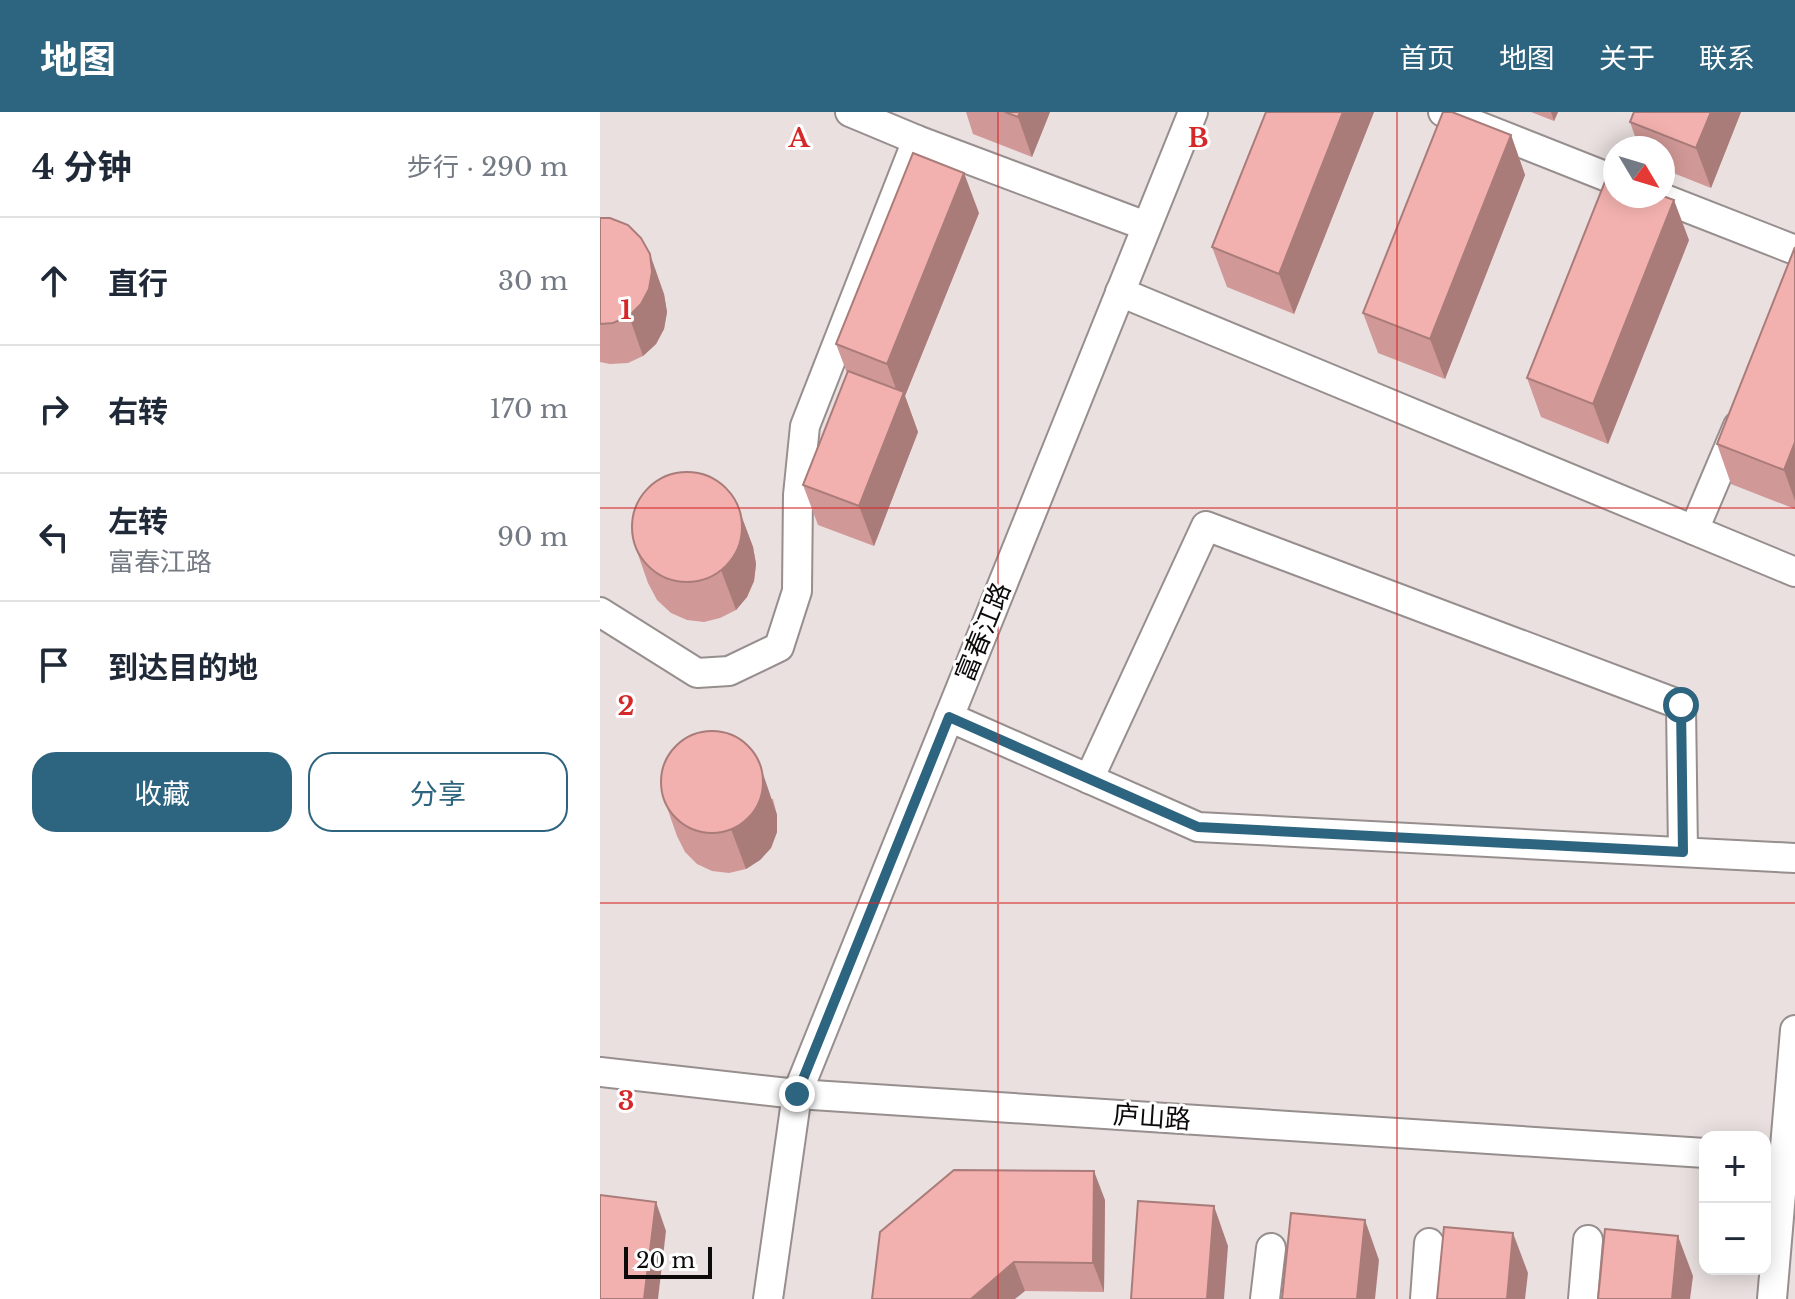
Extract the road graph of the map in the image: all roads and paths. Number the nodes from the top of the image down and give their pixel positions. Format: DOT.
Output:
graph roads {
  1 [pos="850,112"];
  2 [pos="1193,112"];
  3 [pos="1443,112"];
  4 [pos="917,140"];
  5 [pos="1603,175"];
  6 [pos="1675,203"];
  7 [pos="1146,226"];
  8 [pos="1795,250"];
  9 [pos="1120,292"];
  10 [pos="1748,403"];
  11 [pos="1694,530"];
  12 [pos="1795,572"];
  13 [pos="600,612"];
  14 [pos="949,717"];
  15 [pos="1089,779"];
  16 [pos="1683,852"];
  17 [pos="1795,858"];
  18 [pos="1795,1030"];
  19 [pos="600,1072"];
  20 [pos="797,1094"];
  21 [pos="1699,1153"];
  22 [pos="1781,1158"];
  23 [pos="1588,1240"];
  24 [pos="1429,1243"];
  25 [pos="1271,1248"];
  26 [pos="768,1299"];
  27 [pos="1265,1299"];
  28 [pos="1425,1299"];
  29 [pos="1583,1299"];
  30 [pos="1772,1299"];
  1 -- 4 [label="street"];
  2 -- 7 [label="street, 富春江路"];
  3 -- 5 [label="street"];
  4 -- 7 [label="street"];
  4 -- 13 [label="street"];
  6 -- 8 [label="street"];
  7 -- 9 [label="street, 富春江路"];
  9 -- 11 [label="street"];
  9 -- 14 [label="street, 富春江路"];
  10 -- 11 [label="street"];
  11 -- 12 [label="street"];
  14 -- 15 [label="street"];
  14 -- 20 [label="street, 富春江路"];
  15 -- 16 [label="street"];
  15 -- 16 [label="street"];
  16 -- 17 [label="street"];
  18 -- 22 [label="street"];
  19 -- 20 [label="street, 庐山路"];
  20 -- 21 [label="street, 庐山路"];
  20 -- 26 [label="street, 富春江路"];
  22 -- 30 [label="street"];
  23 -- 29 [label="street"];
  24 -- 28 [label="street"];
  25 -- 27 [label="street"];
}
